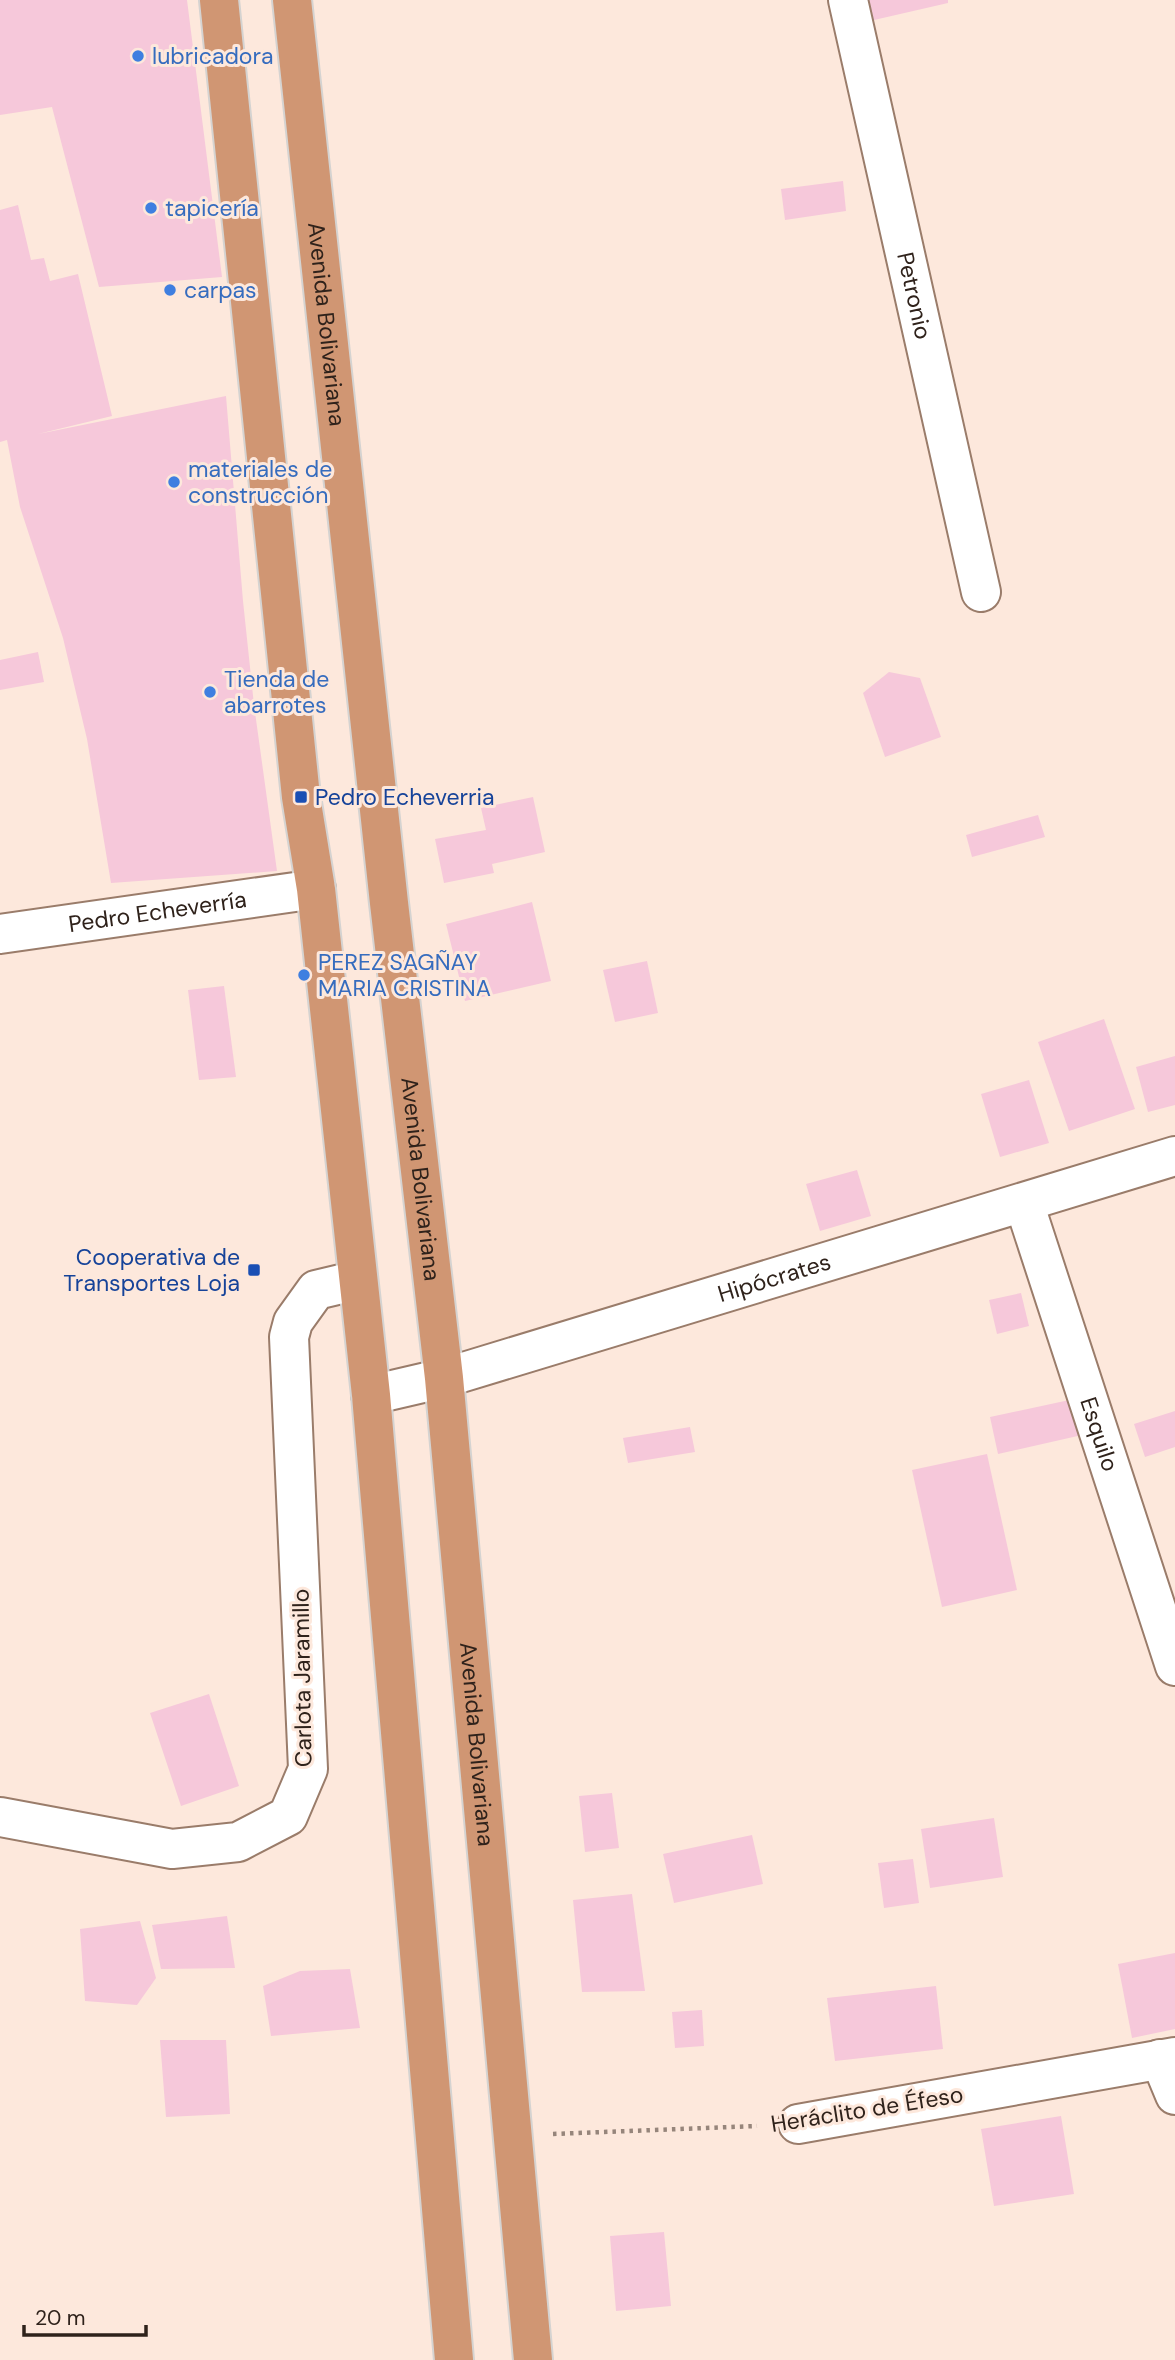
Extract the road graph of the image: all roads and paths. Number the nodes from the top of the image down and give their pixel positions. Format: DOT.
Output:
graph roads {
  1 [pos="219,0"];
  2 [pos="292,0"];
  3 [pos="848,0"];
  4 [pos="981,592"];
  5 [pos="316,889"];
  6 [pos="0,934"];
  7 [pos="1175,1156"];
  8 [pos="1024,1203"];
  9 [pos="358,1280"];
  10 [pos="444,1378"];
  11 [pos="370,1395"];
  12 [pos="1175,1666"];
  13 [pos="0,1817"];
  14 [pos="1168,2058"];
  15 [pos="1175,2095"];
  16 [pos="798,2124"];
  17 [pos="513,2136"];
  18 [pos="454,2360"];
  19 [pos="533,2360"];
  1 -- 5 [label="highway"];
  2 -- 10 [label="highway, Avenida Bolivariana"];
  3 -- 4 [label="street, Petronio"];
  5 -- 6 [label="street, Pedro Echeverría"];
  5 -- 9 [label="highway"];
  7 -- 8 [label="street, Hipócrates"];
  8 -- 10 [label="street, Hipócrates"];
  8 -- 12 [label="street, Esquilo"];
  9 -- 11 [label="highway"];
  9 -- 13 [label="street, Carlota Jaramillo"];
  10 -- 11 [label="street, Hipócrates"];
  10 -- 17 [label="highway, Avenida Bolivariana"];
  11 -- 18 [label="highway"];
  14 -- 15 [label="street"];
  14 -- 16 [label="street, Heráclito de Éfeso"];
  16 -- 17 [label="path, Heráclito de Éfeso"];
  17 -- 19 [label="highway, Avenida Bolivariana"];
}
